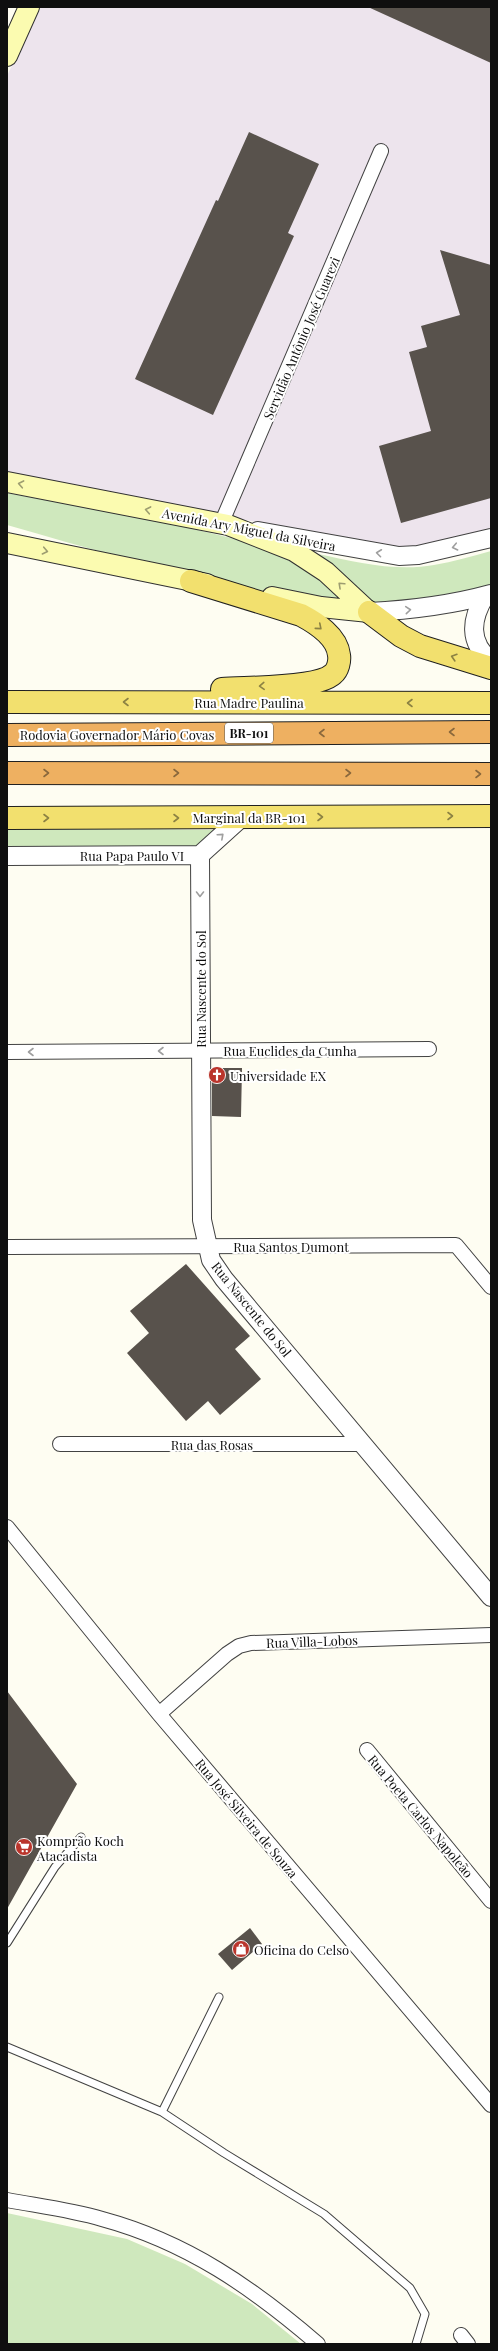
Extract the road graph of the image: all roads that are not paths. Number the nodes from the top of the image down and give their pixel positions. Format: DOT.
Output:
graph roads {
  1 [pos="30,7"];
  2 [pos="7,56"];
  3 [pos="381,151"];
  4 [pos="7,482"];
  5 [pos="224,525"];
  6 [pos="491,538"];
  7 [pos="7,543"];
  8 [pos="191,581"];
  9 [pos="488,595"];
  10 [pos="370,612"];
  11 [pos="491,661"];
  12 [pos="491,668"];
  13 [pos="7,702"];
  14 [pos="154,702"];
  15 [pos="491,703"];
  16 [pos="491,732"];
  17 [pos="7,735"];
  18 [pos="7,773"];
  19 [pos="491,774"];
  20 [pos="491,816"];
  21 [pos="242,817"];
  22 [pos="7,818"];
  23 [pos="200,855"];
  24 [pos="7,856"];
  25 [pos="429,1049"];
  26 [pos="200,1051"];
  27 [pos="7,1052"];
  28 [pos="207,1246"];
  29 [pos="7,1247"];
  30 [pos="491,1287"];
  31 [pos="60,1444"];
  32 [pos="364,1444"];
  33 [pos="7,1527"];
  34 [pos="491,1597"];
  35 [pos="491,1635"];
  36 [pos="159,1714"];
  37 [pos="367,1750"];
  38 [pos="81,1837"];
  39 [pos="491,1901"];
  40 [pos="7,1943"];
  41 [pos="219,1997"];
  42 [pos="7,2047"];
  43 [pos="491,2105"];
  44 [pos="162,2112"];
  45 [pos="7,2200"];
  46 [pos="318,2344"];
  47 [pos="416,2344"];
  1 -- 2 [label="main road"];
  3 -- 5 [label="street, Servidão Antônio José Guarezi"];
  5 -- 4 [label="main road, Avenida Ary Miguel da Silveira, one-way"];
  6 -- 5 [label="street, Avenida Ary Miguel da Silveira, one-way"];
  10 -- 5 [label="main road, one-way"];
  7 -- 8 [label="main road, one-way"];
  8 -- 10 [label="main road"];
  8 -- 14 [label="main road, one-way"];
  10 -- 9 [label="street, one-way"];
  9 -- 11 [label="street"];
  12 -- 10 [label="main road, one-way"];
  14 -- 13 [label="main road, Rua Madre Paulina, one-way"];
  15 -- 14 [label="main road, Rua Madre Paulina, one-way"];
  16 -- 17 [label="highway, Rodovia Governador Mário Covas / BR-101, one-way"];
  18 -- 19 [label="highway, one-way"];
  21 -- 20 [label="main road, Marginal da BR-101, one-way"];
  22 -- 21 [label="main road, Marginal da BR-101, one-way"];
  23 -- 21 [label="street, Rua Papa Paulo VI, one-way"];
  23 -- 24 [label="street, Rua Papa Paulo VI"];
  23 -- 26 [label="street, Rua Nascente do Sol, one-way"];
  25 -- 26 [label="street, Rua Euclides da Cunha"];
  26 -- 27 [label="street, Rua Euclides da Cunha, one-way"];
  26 -- 28 [label="street, Rua Nascente do Sol"];
  28 -- 29 [label="street, Rua Santos Dumont"];
  28 -- 30 [label="street, Rua Santos Dumont"];
  28 -- 32 [label="street, Rua Nascente do Sol"];
  31 -- 32 [label="street, Rua das Rosas"];
  32 -- 34 [label="street, Rua Nascente do Sol"];
  33 -- 36 [label="street, Rua José Silveira de Souza"];
  35 -- 36 [label="street, Rua Villa-Lobos"];
  36 -- 43 [label="street, Rua José Silveira de Souza"];
  37 -- 39 [label="street, Rua Poeta Carlos Napoleão"];
  38 -- 40 [label="lane"];
  41 -- 44 [label="lane"];
  42 -- 44 [label="lane"];
  44 -- 47 [label="lane"];
  45 -- 46 [label="street"];
}
